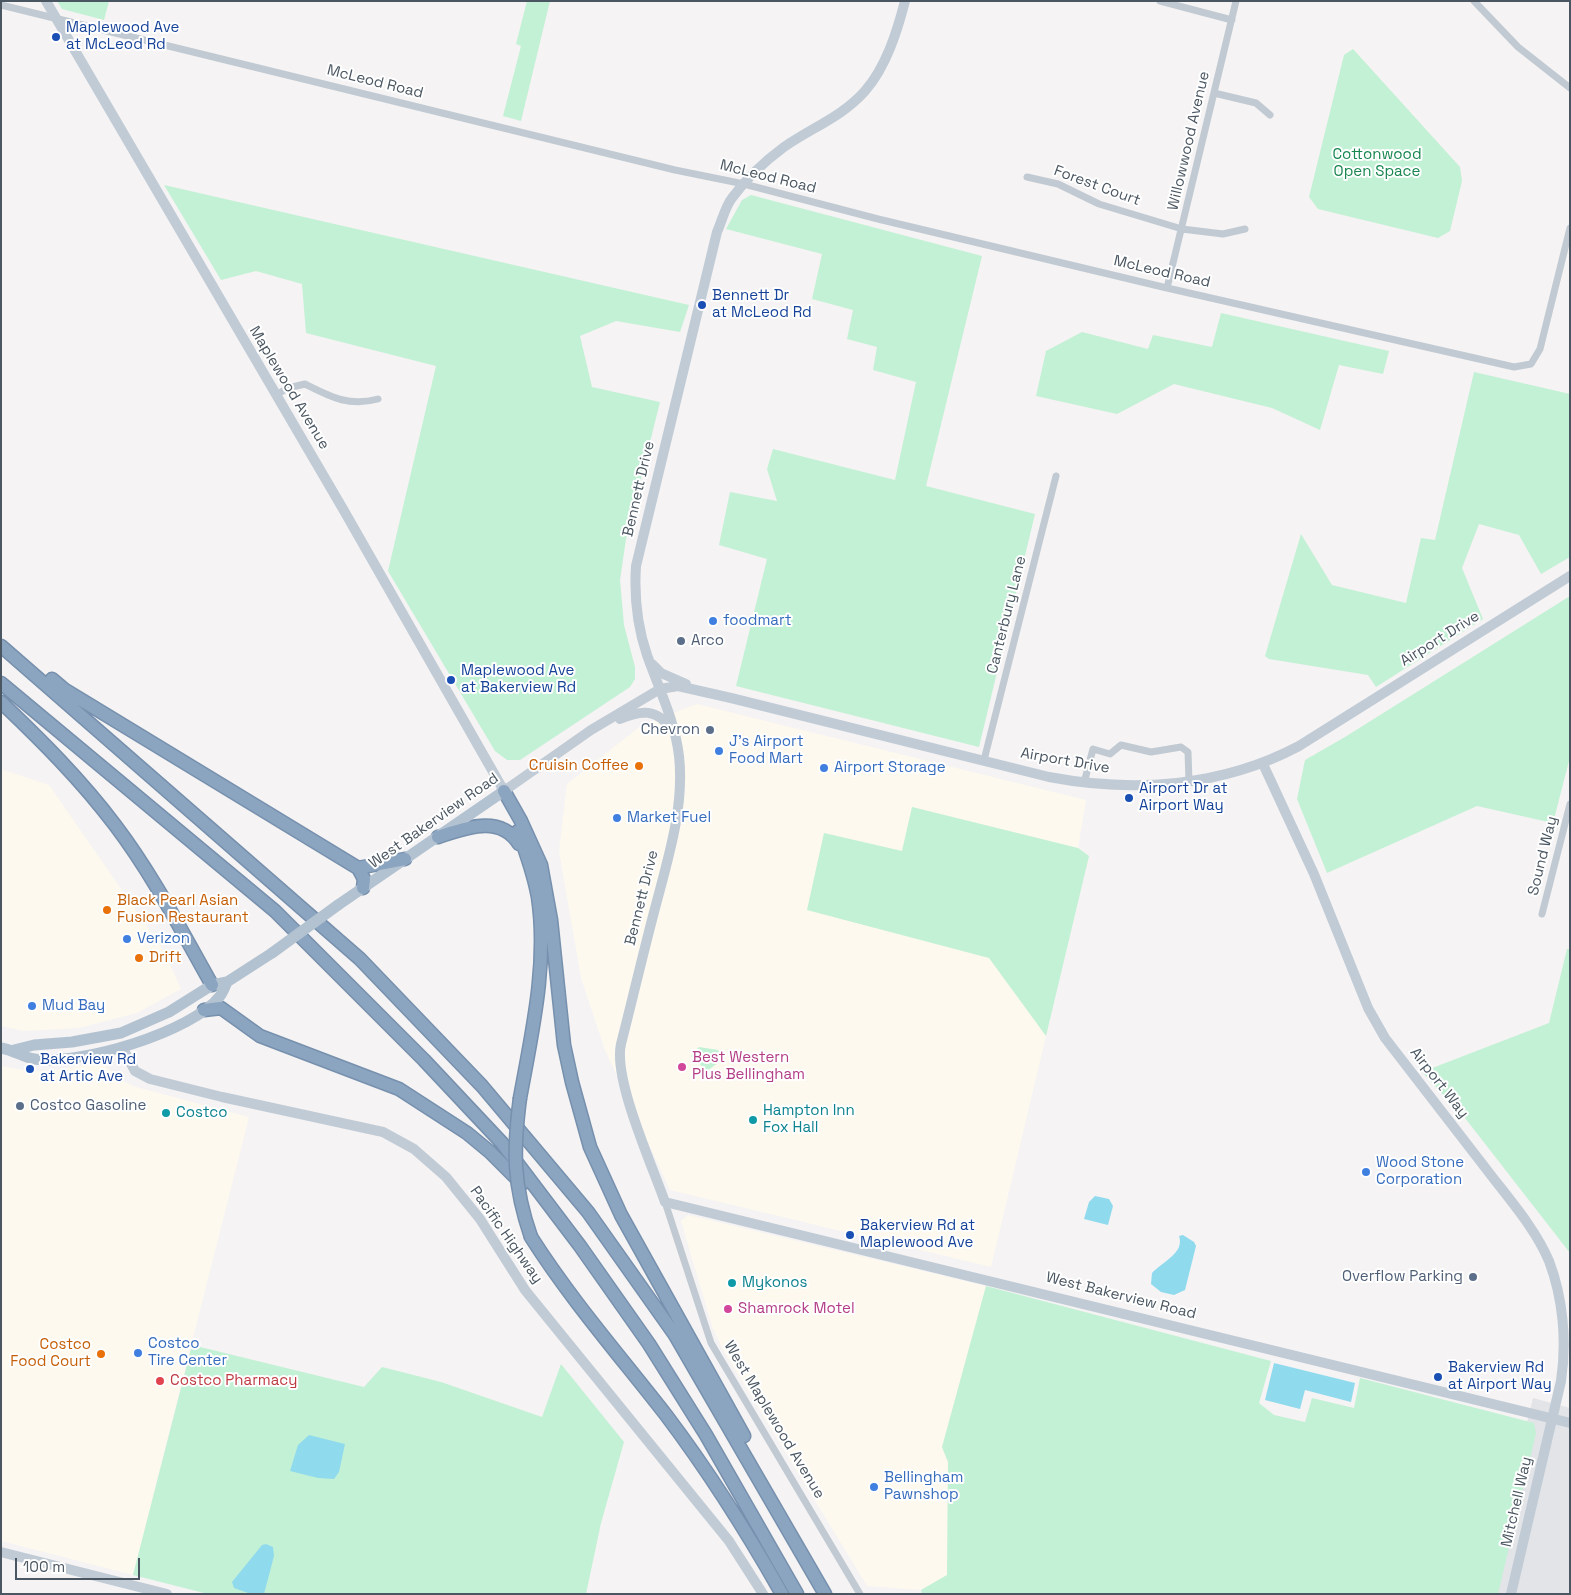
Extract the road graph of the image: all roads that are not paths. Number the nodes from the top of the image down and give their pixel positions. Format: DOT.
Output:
graph roads {
  1 [pos="46,1"];
  2 [pos="905,1"];
  3 [pos="1160,1"];
  4 [pos="1236,1"];
  5 [pos="1474,1"];
  6 [pos="1,5"];
  7 [pos="56,17"];
  8 [pos="1232,20"];
  9 [pos="1570,88"];
  10 [pos="1214,93"];
  11 [pos="1270,115"];
  12 [pos="1028,177"];
  13 [pos="744,184"];
  14 [pos="1570,228"];
  15 [pos="1182,229"];
  16 [pos="1245,229"];
  17 [pos="1167,288"];
  18 [pos="276,395"];
  19 [pos="378,399"];
  20 [pos="1056,476"];
  21 [pos="1570,576"];
  22 [pos="1,638"];
  23 [pos="1,646"];
  24 [pos="648,659"];
  25 [pos="1,683"];
  26 [pos="660,689"];
  27 [pos="700,690"];
  28 [pos="1,702"];
  29 [pos="591,730"];
  30 [pos="676,737"];
  31 [pos="984,760"];
  32 [pos="1263,764"];
  33 [pos="1189,782"];
  34 [pos="1084,783"];
  35 [pos="504,791"];
  36 [pos="1570,804"];
  37 [pos="438,838"];
  38 [pos="405,860"];
  39 [pos="528,860"];
  40 [pos="358,868"];
  41 [pos="363,888"];
  42 [pos="1542,914"];
  43 [pos="227,982"];
  44 [pos="212,984"];
  45 [pos="204,1010"];
  46 [pos="122,1047"];
  47 [pos="1,1048"];
  48 [pos="14,1050"];
  49 [pos="619,1053"];
  50 [pos="665,1202"];
  51 [pos="580,1246"];
  52 [pos="1552,1418"];
  53 [pos="1570,1423"];
  54 [pos="779,1511"];
  55 [pos="1,1552"];
  56 [pos="149,1591"];
  57 [pos="167,1594"];
  58 [pos="762,1594"];
  59 [pos="782,1594"];
  60 [pos="797,1594"];
  61 [pos="825,1594"];
  62 [pos="860,1594"];
  63 [pos="1511,1594"];
  1 -- 7 [label="street, Maplewood Avenue"];
  2 -- 13 [label="street, Bennett Drive"];
  3 -- 8 [label="street"];
  4 -- 8 [label="street, Willowwood Avenue"];
  5 -- 9 [label="street"];
  6 -- 7 [label="street, McLeod Road"];
  7 -- 13 [label="street, McLeod Road"];
  7 -- 18 [label="street, Maplewood Avenue"];
  8 -- 10 [label="street, Willowwood Avenue"];
  10 -- 11 [label="street"];
  10 -- 15 [label="street, Willowwood Avenue"];
  12 -- 15 [label="street, Forest Court"];
  13 -- 17 [label="street, McLeod Road"];
  13 -- 24 [label="street, Bennett Drive"];
  14 -- 17 [label="street, McLeod Road"];
  15 -- 16 [label="street, Forest Court"];
  15 -- 17 [label="street, Willowwood Avenue"];
  18 -- 19 [label="street"];
  18 -- 35 [label="street, Maplewood Avenue"];
  20 -- 31 [label="street, Canterbury Lane"];
  21 -- 32 [label="street, Airport Drive"];
  22 -- 40 [label="highway"];
  23 -- 54 [label="highway"];
  24 -- 26 [label="street, Bennett Drive"];
  24 -- 27 [label="street"];
  25 -- 51 [label="highway"];
  26 -- 27 [label="street, Airport Drive"];
  26 -- 29 [label="street, West Bakerview Road"];
  26 -- 30 [label="street, Bennett Drive"];
  27 -- 31 [label="street, Airport Drive"];
  28 -- 44 [label="highway"];
  29 -- 30 [label="street"];
  29 -- 35 [label="street, West Bakerview Road"];
  30 -- 49 [label="street, Bennett Drive"];
  31 -- 34 [label="street, Airport Drive"];
  32 -- 33 [label="street, Airport Drive"];
  32 -- 52 [label="street, Airport Way"];
  33 -- 34 [label="street, Airport Drive"];
  33 -- 34 [label="street"];
  35 -- 37 [label="main road, West Bakerview Road"];
  35 -- 39 [label="highway"];
  35 -- 54 [label="highway"];
  36 -- 42 [label="street, Sound Way"];
  37 -- 38 [label="main road, West Bakerview Road"];
  37 -- 39 [label="highway"];
  38 -- 40 [label="highway"];
  38 -- 41 [label="main road, West Bakerview Road"];
  39 -- 59 [label="highway, bridge"];
  40 -- 41 [label="highway"];
  41 -- 43 [label="main road, West Bakerview Road, bridge"];
  43 -- 44 [label="main road, West Bakerview Road"];
  43 -- 45 [label="main road, West Bakerview Road"];
  44 -- 48 [label="main road, West Bakerview Road"];
  45 -- 46 [label="main road, West Bakerview Road"];
  45 -- 51 [label="highway"];
  46 -- 48 [label="main road, West Bakerview Road"];
  46 -- 58 [label="street, Pacific Highway"];
  47 -- 48 [label="main road, West Bakerview Road"];
  49 -- 50 [label="street, West Maplewood Avenue"];
  50 -- 52 [label="street, West Bakerview Road"];
  50 -- 62 [label="street, West Maplewood Avenue"];
  51 -- 60 [label="highway"];
  52 -- 53 [label="street, West Bakerview Road"];
  52 -- 63 [label="street, Mitchell Way"];
  54 -- 61 [label="highway"];
  55 -- 56 [label="street"];
  56 -- 57 [label="street"];
}
